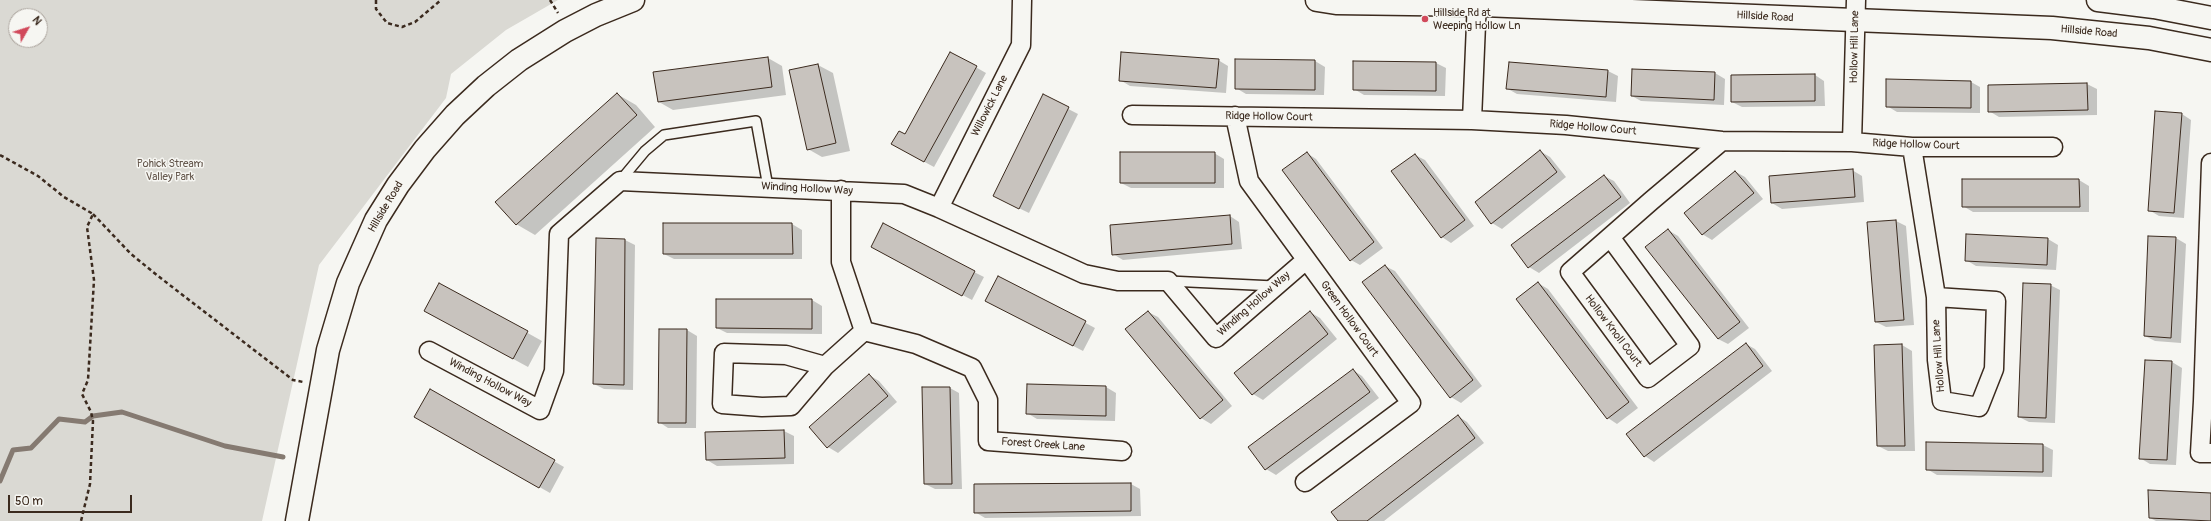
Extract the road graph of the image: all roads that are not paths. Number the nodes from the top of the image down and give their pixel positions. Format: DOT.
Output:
graph roads {
  1 [pos="633,0"];
  2 [pos="1022,0"];
  3 [pos="1317,0"];
  4 [pos="2098,0"];
  5 [pos="1477,2"];
  6 [pos="1855,10"];
  7 [pos="2211,18"];
  8 [pos="2211,50"];
  9 [pos="1132,115"];
  10 [pos="1234,116"];
  11 [pos="1472,120"];
  12 [pos="1722,142"];
  13 [pos="1852,142"];
  14 [pos="1912,147"];
  15 [pos="2054,147"];
  16 [pos="2211,163"];
  17 [pos="620,181"];
  18 [pos="768,187"];
  19 [pos="841,190"];
  20 [pos="939,208"];
  21 [pos="2210,225"];
  22 [pos="1610,237"];
  23 [pos="1306,260"];
  24 [pos="1168,281"];
  25 [pos="1275,286"];
  26 [pos="1936,297"];
  27 [pos="864,330"];
  28 [pos="429,351"];
  29 [pos="825,366"];
  30 [pos="2207,402"];
  31 [pos="1122,451"];
  32 [pos="2211,453"];
  33 [pos="1305,482"];
  34 [pos="298,521"];
  1 -- 34 [label="street, Hillside Road"];
  2 -- 20 [label="street, Willowick Lane"];
  3 -- 5 [label="street, Hillside Road"];
  4 -- 7 [label="street"];
  5 -- 6 [label="street, Hillside Road"];
  5 -- 11 [label="street"];
  6 -- 8 [label="street, Hillside Road"];
  6 -- 13 [label="street, Hollow Hill Lane"];
  9 -- 10 [label="street, Ridge Hollow Court"];
  10 -- 11 [label="street, Ridge Hollow Court"];
  10 -- 23 [label="street, Green Hollow Court"];
  11 -- 12 [label="street, Ridge Hollow Court"];
  12 -- 13 [label="street, Ridge Hollow Court"];
  12 -- 22 [label="street, Hollow Knoll Court"];
  13 -- 14 [label="street, Ridge Hollow Court"];
  14 -- 15 [label="street, Ridge Hollow Court"];
  14 -- 26 [label="street, Hollow Hill Lane"];
  16 -- 21 [label="street"];
  17 -- 18 [label="street, Winding Hollow Way"];
  17 -- 18 [label="lane"];
  17 -- 28 [label="street, Winding Hollow Way"];
  18 -- 19 [label="street, Winding Hollow Way"];
  19 -- 20 [label="street, Winding Hollow Way"];
  19 -- 27 [label="street"];
  20 -- 24 [label="street, Winding Hollow Way"];
  21 -- 30 [label="street"];
  22 -- 22 [label="street, Hollow Knoll Court"];
  23 -- 25 [label="street, Winding Hollow Way"];
  23 -- 33 [label="street, Green Hollow Court"];
  24 -- 25 [label="lane"];
  24 -- 25 [label="street, Winding Hollow Way"];
  26 -- 26 [label="street, Hollow Hill Lane"];
  27 -- 29 [label="street"];
  27 -- 31 [label="street, Forest Creek Lane"];
  29 -- 29 [label="street"];
  30 -- 32 [label="street"];
}
